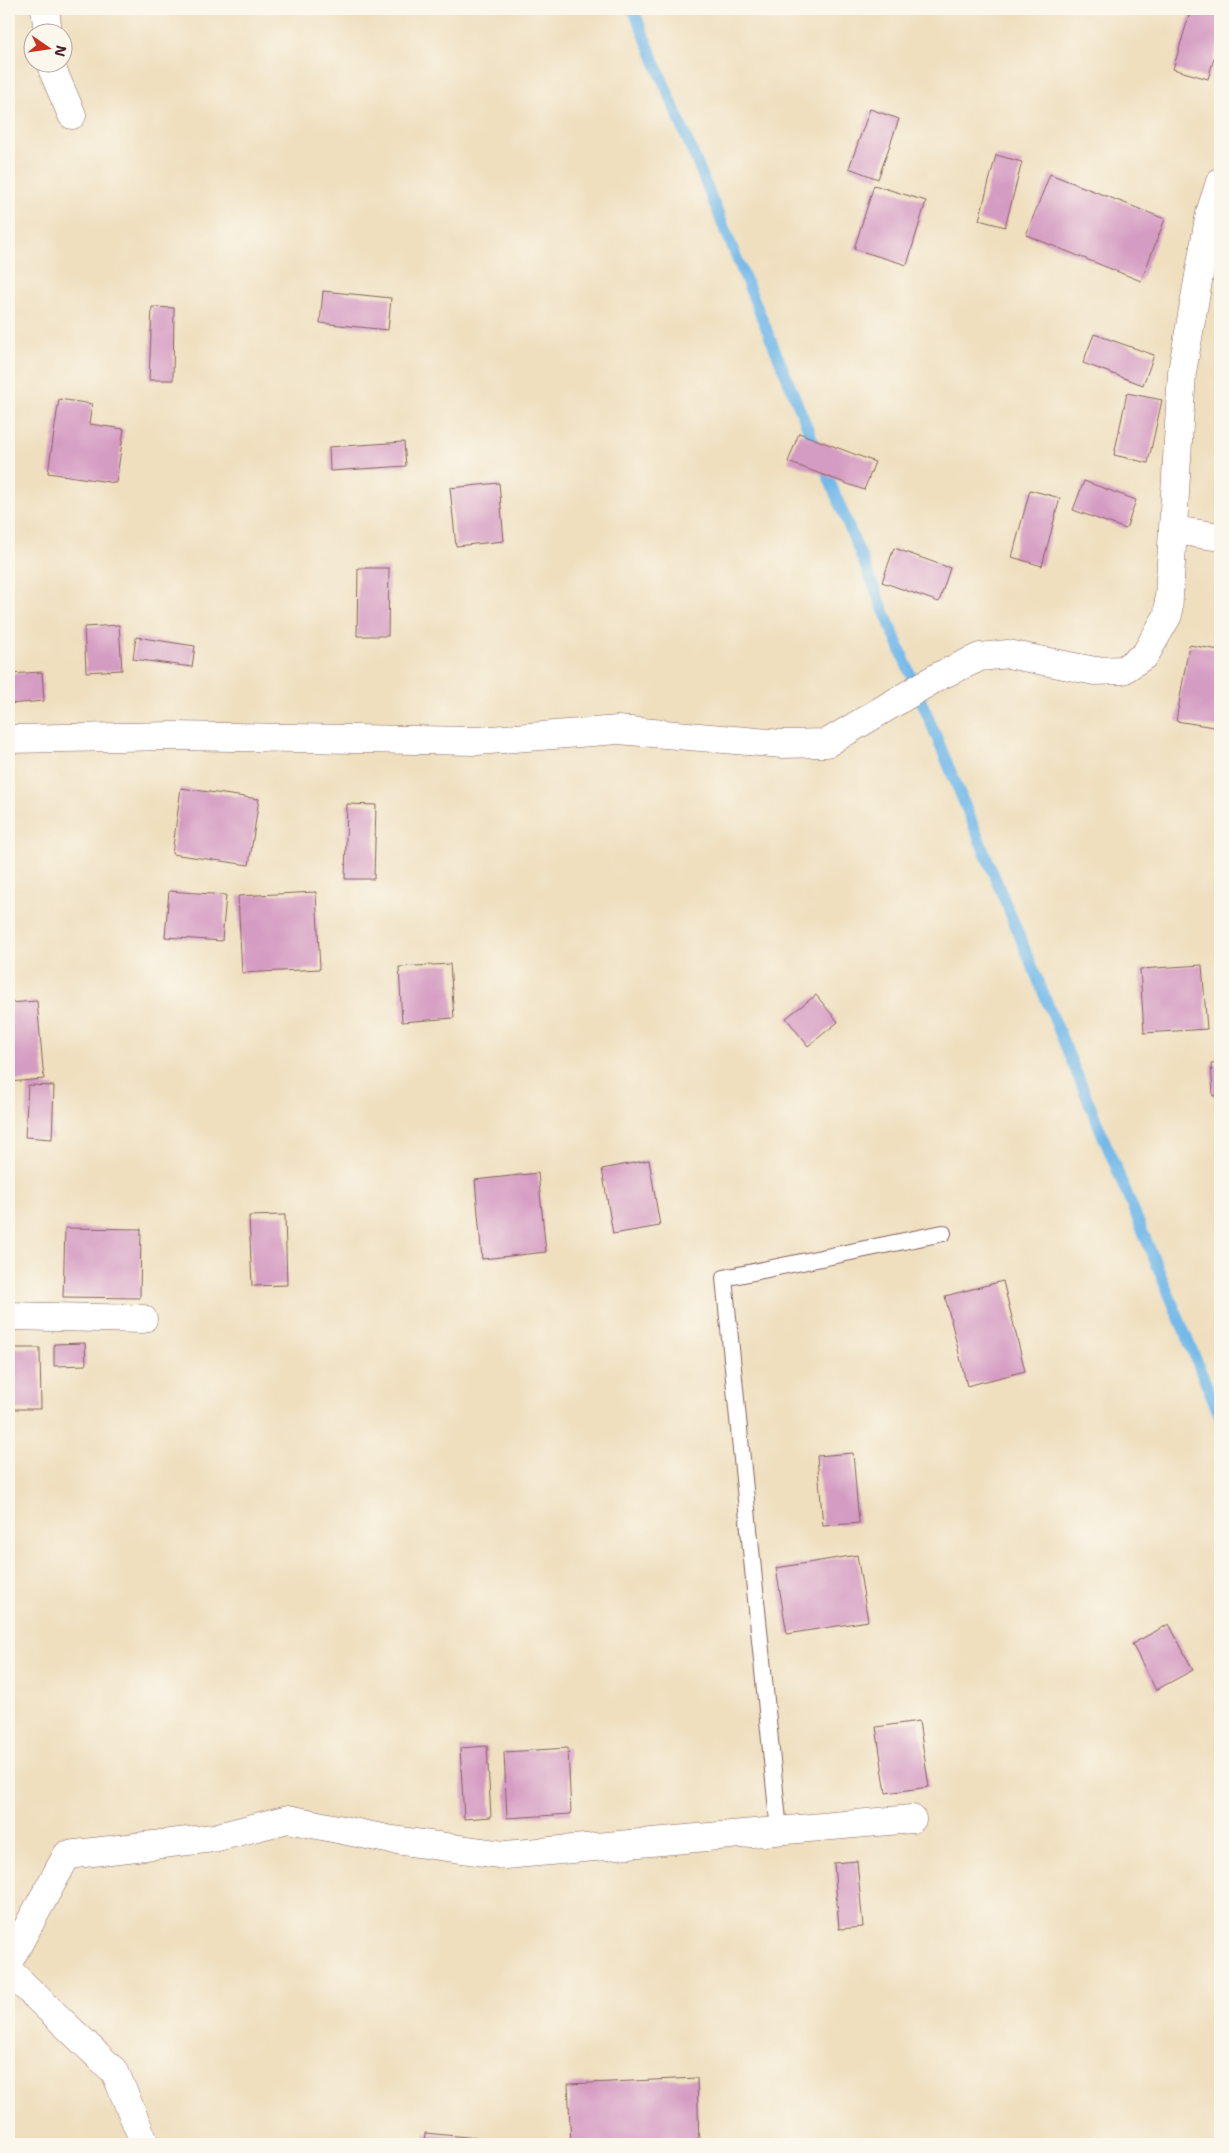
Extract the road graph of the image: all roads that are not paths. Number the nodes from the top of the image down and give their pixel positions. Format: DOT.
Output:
graph roads {
  1 [pos="45,9"];
  2 [pos="47,22"];
  3 [pos="53,72"];
  4 [pos="72,115"];
  5 [pos="1220,182"];
  6 [pos="1174,530"];
  7 [pos="1220,537"];
  8 [pos="9,739"];
  9 [pos="943,1233"];
  10 [pos="9,1316"];
  11 [pos="142,1319"];
  12 [pos="912,1819"];
  13 [pos="779,1831"];
  14 [pos="9,1961"];
  15 [pos="9,1970"];
  16 [pos="145,2144"];
  1 -- 2 [label="street"];
  3 -- 4 [label="street"];
  5 -- 6 [label="street"];
  6 -- 7 [label="street"];
  6 -- 8 [label="street"];
  9 -- 13 [label="lane"];
  10 -- 11 [label="street"];
  12 -- 13 [label="street"];
  13 -- 14 [label="street"];
  15 -- 16 [label="street"];
}
